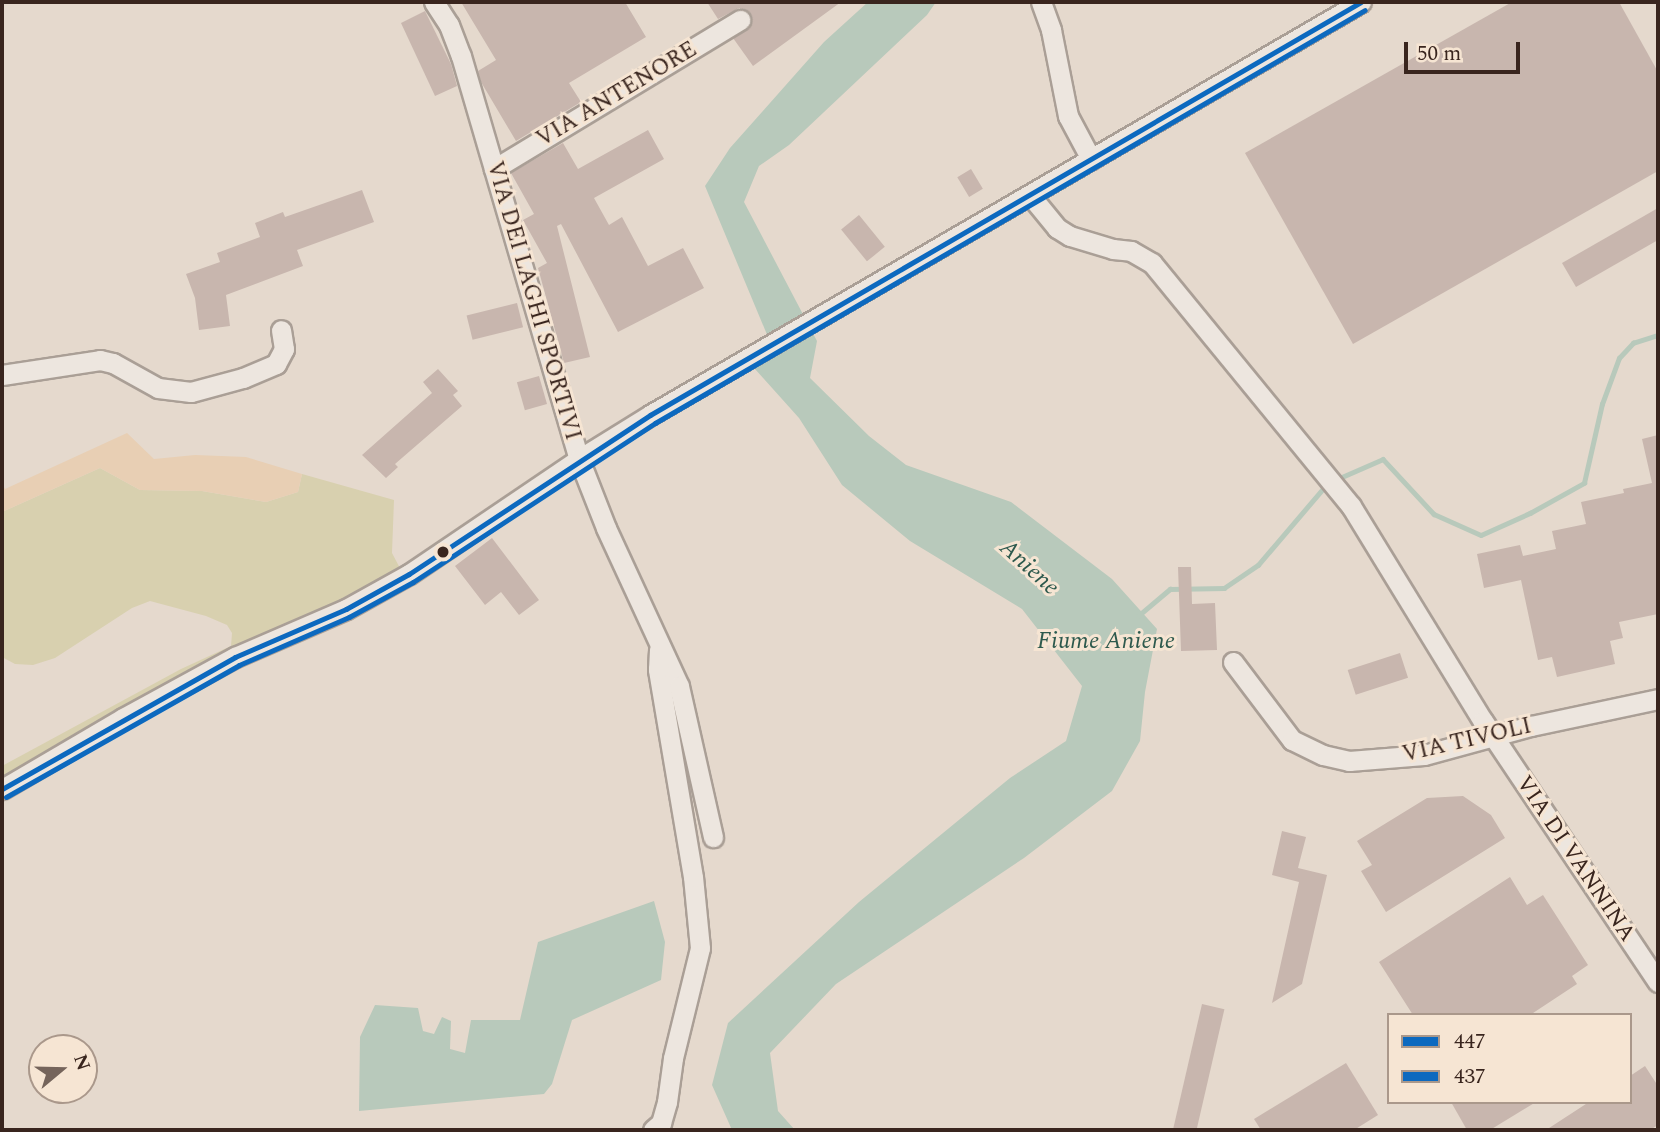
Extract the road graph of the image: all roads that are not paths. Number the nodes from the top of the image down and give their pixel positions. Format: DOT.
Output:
graph roads {
  1 [pos="434,2"];
  2 [pos="1041,2"];
  3 [pos="1361,2"];
  4 [pos="740,20"];
  5 [pos="1091,159"];
  6 [pos="494,169"];
  7 [pos="1030,194"];
  8 [pos="281,330"];
  9 [pos="2,375"];
  10 [pos="579,459"];
  11 [pos="659,644"];
  12 [pos="1233,663"];
  13 [pos="1658,699"];
  14 [pos="1493,736"];
  15 [pos="2,789"];
  16 [pos="713,837"];
  17 [pos="1658,982"];
  18 [pos="653,1130"];
  1 -- 6 [label="street, VIA DEI LAGHI SPORTIVI"];
  2 -- 5 [label="street"];
  3 -- 5 [label="street"];
  4 -- 6 [label="street, VIA ANTENORE"];
  5 -- 7 [label="street"];
  6 -- 10 [label="street, VIA DEI LAGHI SPORTIVI"];
  7 -- 10 [label="street"];
  7 -- 14 [label="street, VIA DI VANNINA"];
  8 -- 9 [label="street"];
  10 -- 11 [label="street, VIA DEI LAGHI SPORTIVI"];
  10 -- 15 [label="street"];
  11 -- 16 [label="street, VIA DEI LAGHI SPORTIVI"];
  11 -- 18 [label="street"];
  12 -- 14 [label="street, VIA TIVOLI"];
  13 -- 14 [label="street, VIA TIVOLI"];
  14 -- 17 [label="street, VIA DI VANNINA"];
}
